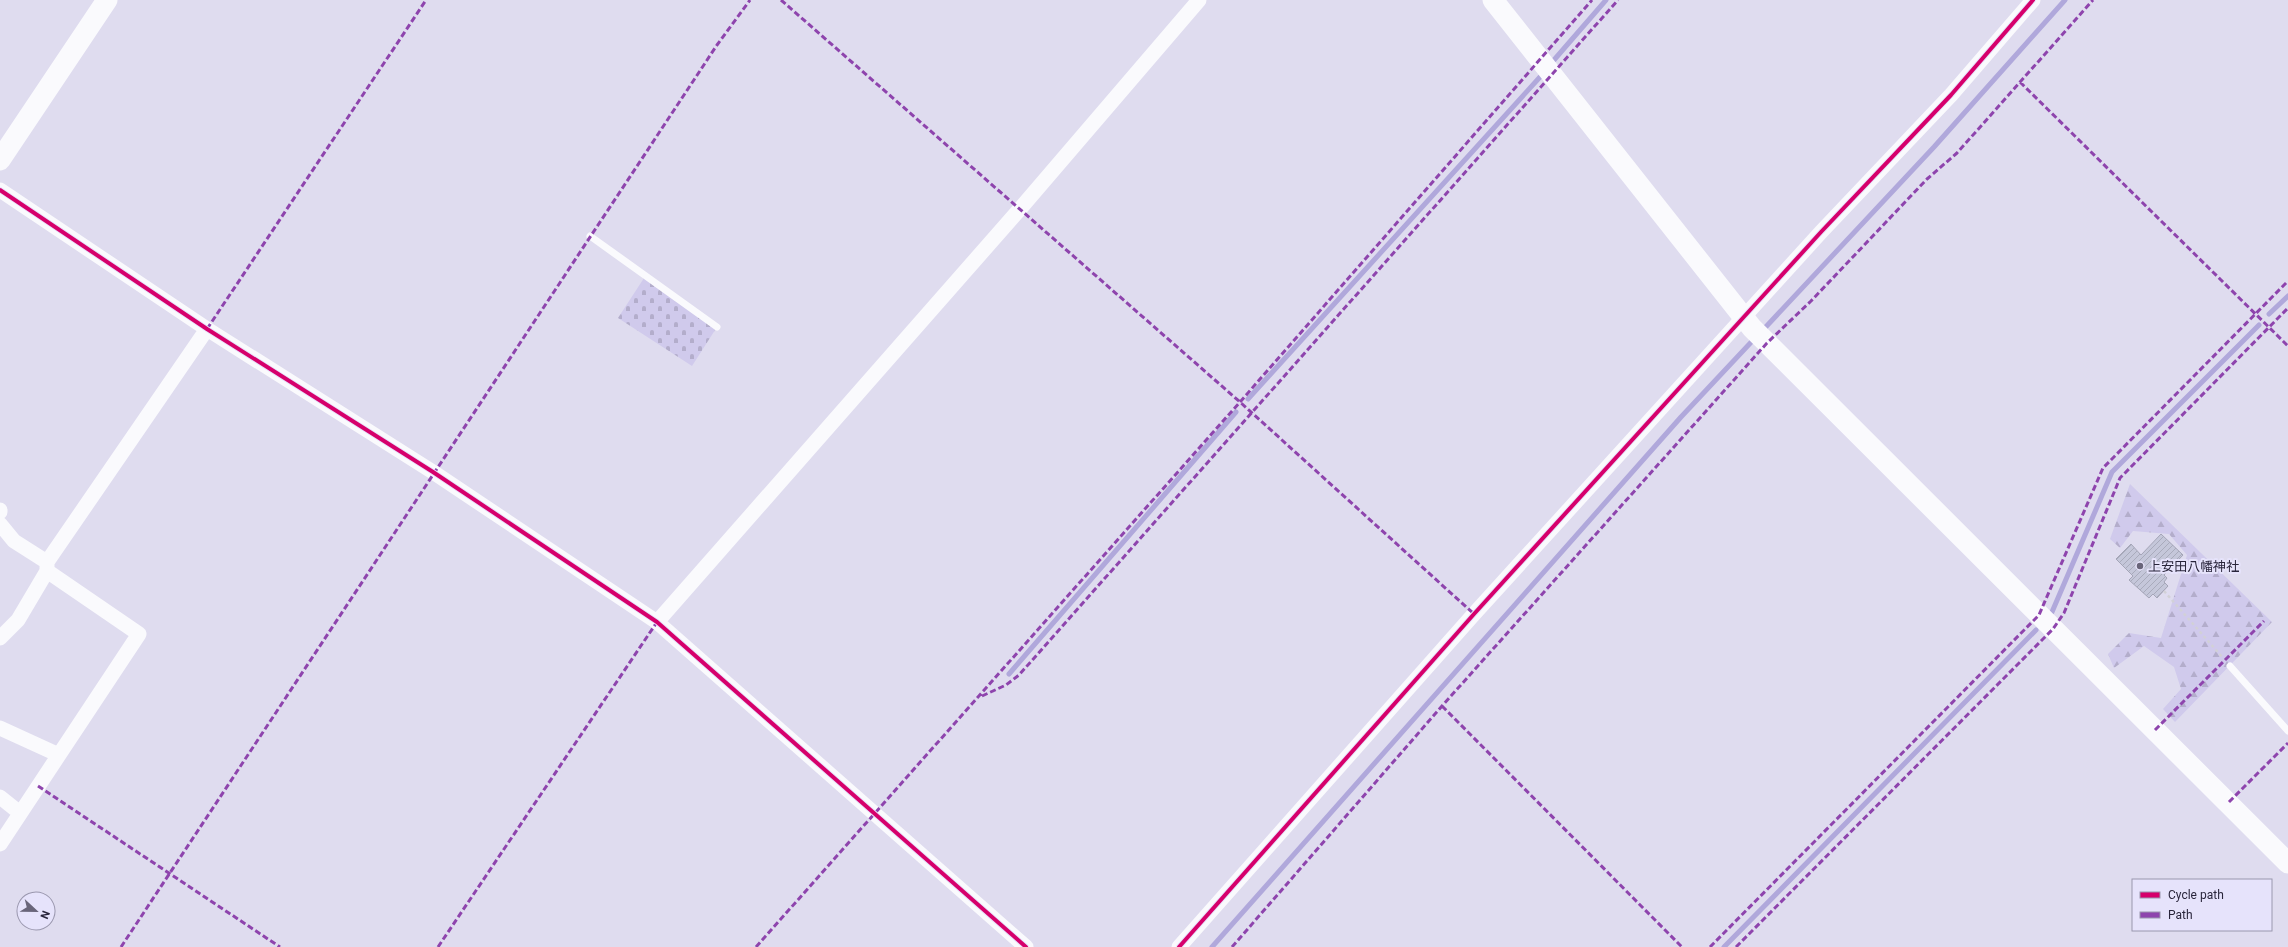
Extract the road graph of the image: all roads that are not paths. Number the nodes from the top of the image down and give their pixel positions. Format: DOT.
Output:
graph roads {
  1 [pos="107,0"];
  2 [pos="1200,0"];
  3 [pos="1493,0"];
  4 [pos="2033,0"];
  5 [pos="0,160"];
  6 [pos="0,190"];
  7 [pos="590,236"];
  8 [pos="717,326"];
  9 [pos="1752,327"];
  10 [pos="207,329"];
  11 [pos="0,524"];
  12 [pos="47,567"];
  13 [pos="657,622"];
  14 [pos="0,638"];
  15 [pos="2230,666"];
  16 [pos="0,728"];
  17 [pos="2288,731"];
  18 [pos="59,755"];
  19 [pos="0,797"];
  20 [pos="20,813"];
  21 [pos="0,844"];
  22 [pos="2288,863"];
  23 [pos="1026,947"];
  24 [pos="1179,947"];
  1 -- 5 [label="street"];
  2 -- 13 [label="street"];
  3 -- 9 [label="street"];
  4 -- 9 [label="street"];
  6 -- 10 [label="street"];
  7 -- 8 [label="lane"];
  9 -- 22 [label="street"];
  9 -- 24 [label="street"];
  10 -- 12 [label="street"];
  10 -- 13 [label="street"];
  11 -- 12 [label="street"];
  12 -- 14 [label="street"];
  12 -- 18 [label="street"];
  13 -- 23 [label="street"];
  15 -- 17 [label="lane"];
  16 -- 18 [label="street"];
  18 -- 20 [label="street"];
  19 -- 20 [label="street"];
  20 -- 21 [label="street"];
}
